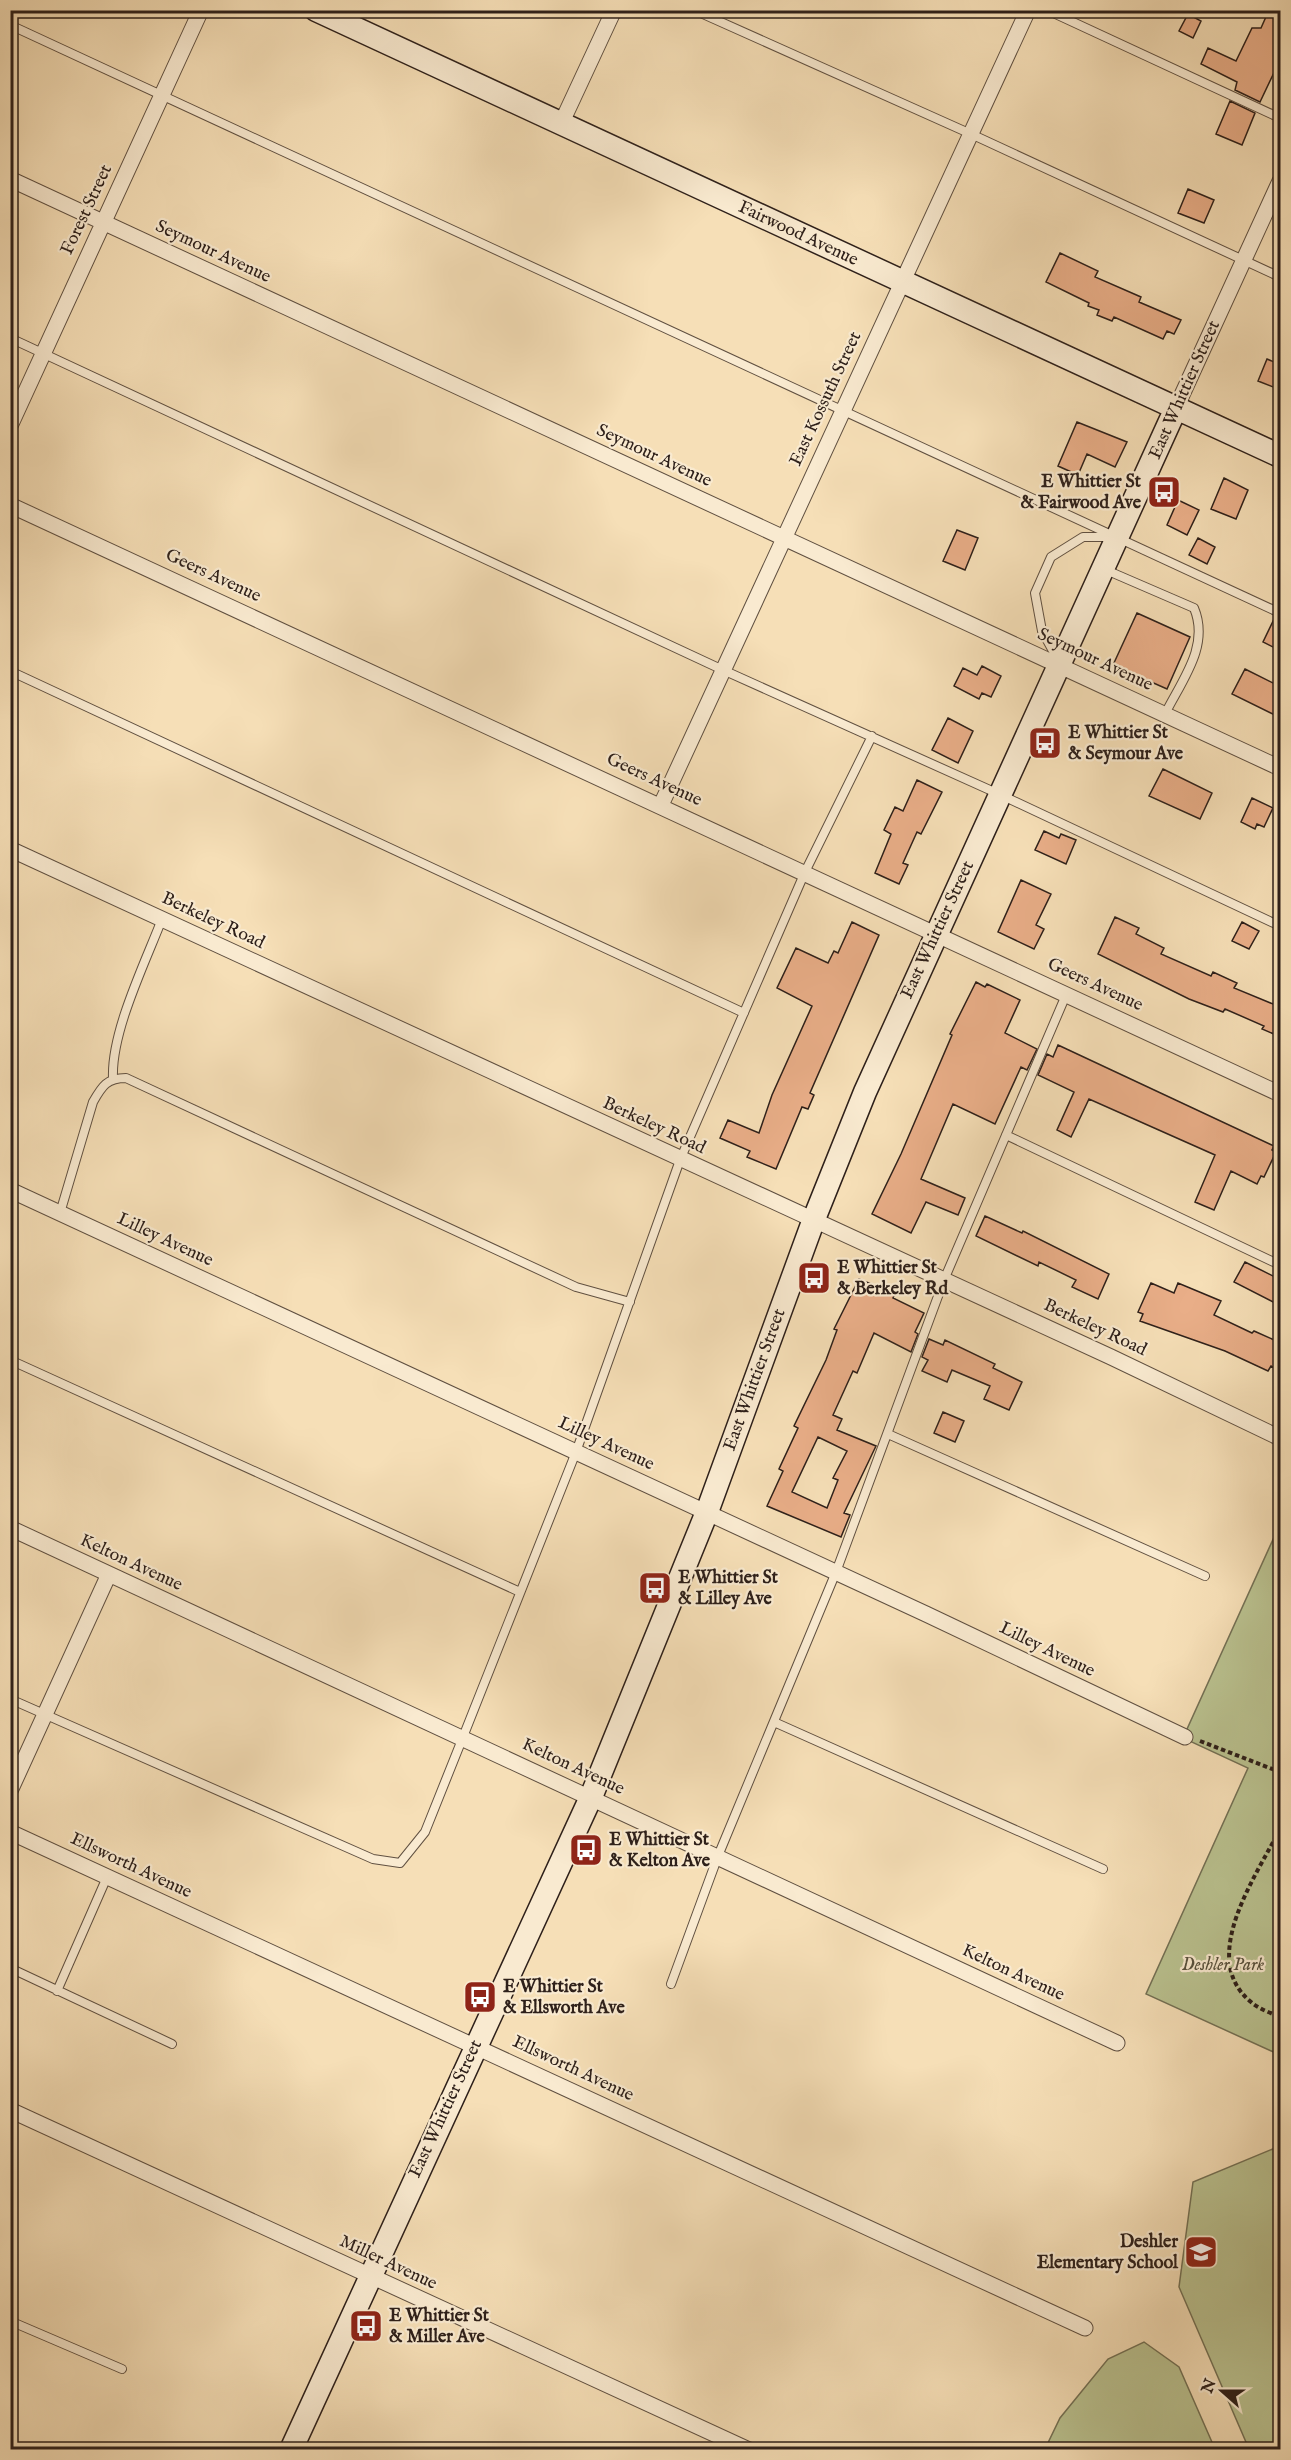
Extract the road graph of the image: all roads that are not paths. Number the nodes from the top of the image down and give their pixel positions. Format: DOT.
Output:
graph roads {
  1 [pos="201,10"];
  2 [pos="316,10"];
  3 [pos="614,10"];
  4 [pos="694,10"];
  5 [pos="1028,10"];
  6 [pos="1047,10"];
  7 [pos="10,25"];
  8 [pos="162,95"];
  9 [pos="1281,118"];
  10 [pos="561,124"];
  11 [pos="971,134"];
  12 [pos="10,179"];
  13 [pos="1281,181"];
  14 [pos="103,222"];
  15 [pos="1244,260"];
  16 [pos="1281,277"];
  17 [pos="902,282"];
  18 [pos="10,338"];
  19 [pos="44,354"];
  20 [pos="1176,408"];
  21 [pos="843,410"];
  22 [pos="10,426"];
  23 [pos="1281,456"];
  24 [pos="10,505"];
  25 [pos="1119,537"];
  26 [pos="784,538"];
  27 [pos="1104,569"];
  28 [pos="1281,614"];
  29 [pos="1061,665"];
  30 [pos="723,670"];
  31 [pos="10,671"];
  32 [pos="1165,714"];
  33 [pos="872,736"];
  34 [pos="1281,768"];
  35 [pos="1001,795"];
  36 [pos="661,805"];
  37 [pos="10,849"];
  38 [pos="805,872"];
  39 [pos="162,919"];
  40 [pos="1281,926"];
  41 [pos="936,932"];
  42 [pos="1067,993"];
  43 [pos="744,1013"];
  44 [pos="113,1078"];
  45 [pos="1281,1094"];
  46 [pos="1006,1135"];
  47 [pos="680,1160"];
  48 [pos="10,1190"];
  49 [pos="60,1213"];
  50 [pos="813,1219"];
  51 [pos="1281,1265"];
  52 [pos="944,1281"];
  53 [pos="630,1302"];
  54 [pos="10,1360"];
  55 [pos="888,1434"];
  56 [pos="1281,1438"];
  57 [pos="576,1452"];
  58 [pos="707,1512"];
  59 [pos="10,1528"];
  60 [pos="836,1572"];
  61 [pos="109,1574"];
  62 [pos="1205,1576"];
  63 [pos="520,1592"];
  64 [pos="10,1699"];
  65 [pos="45,1715"];
  66 [pos="774,1722"];
  67 [pos="463,1737"];
  68 [pos="1185,1737"];
  69 [pos="10,1791"];
  70 [pos="591,1797"];
  71 [pos="10,1833"];
  72 [pos="718,1856"];
  73 [pos="1103,1869"];
  74 [pos="107,1877"];
  75 [pos="10,1968"];
  76 [pos="671,1984"];
  77 [pos="57,1990"];
  78 [pos="1117,2043"];
  79 [pos="172,2044"];
  80 [pos="475,2046"];
  81 [pos="10,2110"];
  82 [pos="370,2276"];
  83 [pos="10,2322"];
  84 [pos="1085,2328"];
  85 [pos="122,2369"];
  86 [pos="291,2450"];
  87 [pos="749,2450"];
  1 -- 8 [label="street, Forest Street"];
  2 -- 10 [label="street, Fairwood Avenue"];
  3 -- 10 [label="street"];
  4 -- 11 [label="lane"];
  5 -- 11 [label="street, East Kossuth Street"];
  6 -- 9 [label="lane"];
  7 -- 8 [label="lane"];
  8 -- 14 [label="street, Forest Street"];
  8 -- 21 [label="lane"];
  10 -- 17 [label="street, Fairwood Avenue"];
  11 -- 15 [label="lane"];
  11 -- 17 [label="street, East Kossuth Street"];
  12 -- 14 [label="street, Seymour Avenue"];
  13 -- 15 [label="street, East Whittier Street"];
  14 -- 19 [label="street, Forest Street"];
  14 -- 26 [label="street, Seymour Avenue"];
  15 -- 16 [label="lane"];
  15 -- 20 [label="street, East Whittier Street"];
  17 -- 20 [label="street, Fairwood Avenue"];
  17 -- 21 [label="street, East Kossuth Street"];
  18 -- 19 [label="lane"];
  19 -- 22 [label="street, Forest Street"];
  19 -- 30 [label="lane"];
  20 -- 23 [label="street, Fairwood Avenue"];
  20 -- 25 [label="street, East Whittier Street"];
  21 -- 25 [label="lane"];
  21 -- 26 [label="street, East Kossuth Street"];
  24 -- 36 [label="street, Geers Avenue"];
  25 -- 27 [label="street, East Whittier Street"];
  25 -- 28 [label="lane"];
  25 -- 29 [label="lane"];
  26 -- 29 [label="street, Seymour Avenue"];
  26 -- 30 [label="street, East Kossuth Street"];
  27 -- 29 [label="street, East Whittier Street"];
  27 -- 32 [label="lane"];
  29 -- 32 [label="street, Seymour Avenue"];
  29 -- 35 [label="street, East Whittier Street"];
  30 -- 33 [label="lane"];
  30 -- 36 [label="street, East Kossuth Street"];
  31 -- 43 [label="lane"];
  32 -- 34 [label="street, Seymour Avenue"];
  33 -- 35 [label="lane"];
  33 -- 38 [label="lane"];
  35 -- 40 [label="lane"];
  35 -- 41 [label="street, East Whittier Street"];
  36 -- 38 [label="street, Geers Avenue"];
  37 -- 39 [label="street, Berkeley Road"];
  38 -- 41 [label="street, Geers Avenue"];
  38 -- 43 [label="lane"];
  39 -- 44 [label="lane"];
  39 -- 47 [label="street, Berkeley Road"];
  41 -- 42 [label="street, Geers Avenue"];
  41 -- 50 [label="street, East Whittier Street"];
  42 -- 45 [label="street, Geers Avenue"];
  42 -- 46 [label="lane"];
  43 -- 47 [label="lane"];
  44 -- 49 [label="lane"];
  44 -- 53 [label="lane"];
  46 -- 51 [label="lane"];
  46 -- 52 [label="lane"];
  47 -- 50 [label="street, Berkeley Road"];
  47 -- 53 [label="lane"];
  48 -- 49 [label="street, Lilley Avenue"];
  49 -- 57 [label="street, Lilley Avenue"];
  50 -- 52 [label="street, Berkeley Road"];
  50 -- 58 [label="street, East Whittier Street"];
  52 -- 55 [label="lane"];
  52 -- 56 [label="street, Berkeley Road"];
  53 -- 57 [label="lane"];
  54 -- 63 [label="lane"];
  55 -- 60 [label="lane"];
  55 -- 62 [label="lane"];
  57 -- 58 [label="street, Lilley Avenue"];
  57 -- 63 [label="lane"];
  58 -- 60 [label="street, Lilley Avenue"];
  58 -- 70 [label="street, East Whittier Street"];
  59 -- 61 [label="street, Kelton Avenue"];
  60 -- 66 [label="lane"];
  60 -- 68 [label="street, Lilley Avenue"];
  61 -- 65 [label="street"];
  61 -- 67 [label="street, Kelton Avenue"];
  63 -- 67 [label="lane"];
  64 -- 65 [label="lane"];
  65 -- 67 [label="lane"];
  65 -- 69 [label="street"];
  66 -- 72 [label="lane"];
  66 -- 73 [label="lane"];
  67 -- 70 [label="street, Kelton Avenue"];
  70 -- 72 [label="street, Kelton Avenue"];
  70 -- 80 [label="street, East Whittier Street"];
  71 -- 74 [label="street, Ellsworth Avenue"];
  72 -- 76 [label="lane"];
  72 -- 78 [label="street, Kelton Avenue"];
  74 -- 77 [label="lane"];
  74 -- 80 [label="street, Ellsworth Avenue"];
  75 -- 77 [label="lane"];
  77 -- 79 [label="lane"];
  80 -- 82 [label="street, East Whittier Street"];
  80 -- 84 [label="street, Ellsworth Avenue"];
  81 -- 82 [label="street, Miller Avenue"];
  82 -- 86 [label="street, East Whittier Street"];
  82 -- 87 [label="street, Miller Avenue"];
  83 -- 85 [label="lane"];
}
